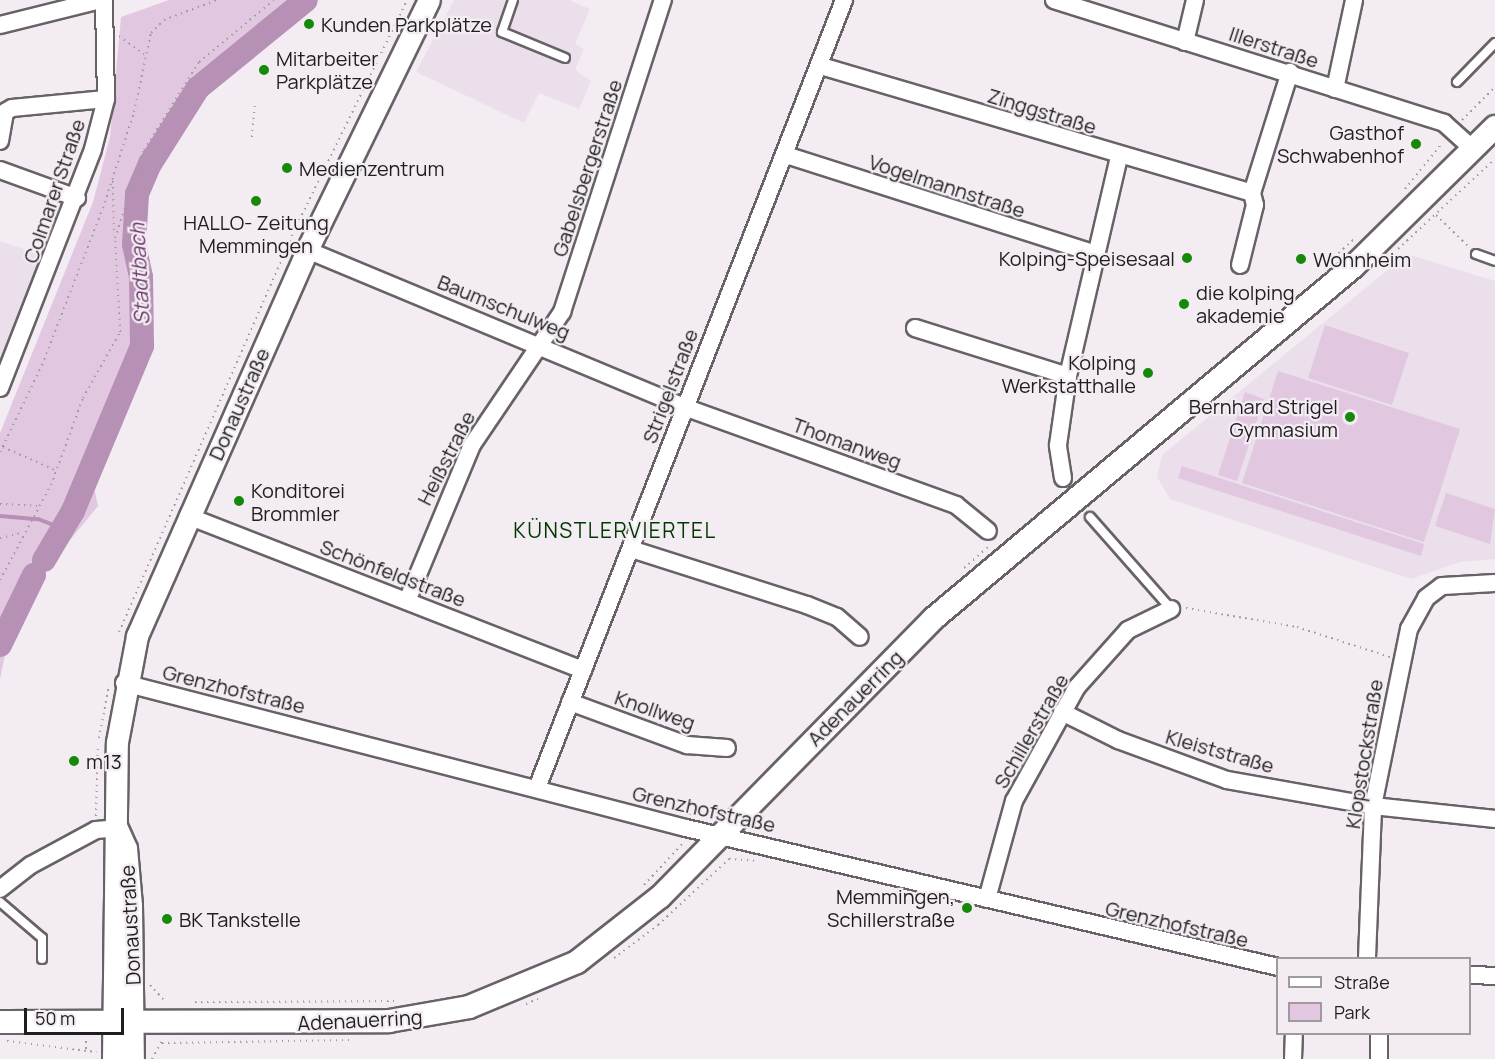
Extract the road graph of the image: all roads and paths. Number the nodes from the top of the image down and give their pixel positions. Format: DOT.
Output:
graph roads {
  1 [pos="217,0"];
  2 [pos="274,0"];
  3 [pos="429,0"];
  4 [pos="513,0"];
  5 [pos="663,0"];
  6 [pos="844,0"];
  7 [pos="1054,0"];
  8 [pos="1195,0"];
  9 [pos="1354,0"];
  10 [pos="102,4"];
  11 [pos="0,25"];
  12 [pos="1185,42"];
  13 [pos="1495,43"];
  14 [pos="144,54"];
  15 [pos="565,58"];
  16 [pos="821,66"];
  17 [pos="1290,72"];
  18 [pos="1457,82"];
  19 [pos="1335,89"];
  20 [pos="106,99"];
  21 [pos="255,104"];
  22 [pos="1495,127"];
  23 [pos="252,138"];
  24 [pos="0,141"];
  25 [pos="1472,148"];
  26 [pos="786,155"];
  27 [pos="1119,156"];
  28 [pos="0,170"];
  29 [pos="114,174"];
  30 [pos="1252,193"];
  31 [pos="78,198"];
  32 [pos="1436,215"];
  33 [pos="115,238"];
  34 [pos="307,250"];
  35 [pos="1096,254"];
  36 [pos="1476,254"];
  37 [pos="1495,261"];
  38 [pos="1240,265"];
  39 [pos="915,328"];
  40 [pos="543,345"];
  41 [pos="1068,376"];
  42 [pos="0,388"];
  43 [pos="684,407"];
  44 [pos="3,447"];
  45 [pos="0,452"];
  46 [pos="55,470"];
  47 [pos="1062,478"];
  48 [pos="0,504"];
  49 [pos="40,506"];
  50 [pos="188,516"];
  51 [pos="1090,517"];
  52 [pos="988,531"];
  53 [pos="22,533"];
  54 [pos="0,538"];
  55 [pos="631,549"];
  56 [pos="0,580"];
  57 [pos="1495,583"];
  58 [pos="407,601"];
  59 [pos="1171,609"];
  60 [pos="860,637"];
  61 [pos="1401,661"];
  62 [pos="583,670"];
  63 [pos="124,683"];
  64 [pos="570,702"];
  65 [pos="1062,712"];
  66 [pos="727,748"];
  67 [pos="537,788"];
  68 [pos="1373,806"];
  69 [pos="1495,819"];
  70 [pos="117,828"];
  71 [pos="720,835"];
  72 [pos="683,845"];
  73 [pos="0,889"];
  74 [pos="641,889"];
  75 [pos="987,899"];
  76 [pos="0,902"];
  77 [pos="1367,957"];
  78 [pos="42,959"];
  79 [pos="1276,967"];
  80 [pos="1471,975"];
  81 [pos="1495,976"];
  82 [pos="150,985"];
  83 [pos="398,1000"];
  84 [pos="175,1002"];
  85 [pos="186,1002"];
  86 [pos="0,1022"];
  87 [pos="123,1025"];
  88 [pos="1294,1035"];
  89 [pos="1379,1035"];
  90 [pos="0,1040"];
  91 [pos="162,1043"];
  92 [pos="86,1049"];
  93 [pos="113,1059"];
  94 [pos="133,1059"];
  95 [pos="152,1059"];
  96 [pos="1293,1059"];
  97 [pos="1379,1059"];
  1 -- 14 [label="path"];
  2 -- 33 [label="path"];
  3 -- 34 [label="street, Donaustraße"];
  4 -- 15 [label="lane"];
  5 -- 40 [label="street, Gabelsbergerstraße"];
  6 -- 16 [label="street, Strigelstraße"];
  7 -- 12 [label="street, Illerstraße"];
  8 -- 12 [label="street"];
  9 -- 19 [label="street"];
  10 -- 11 [label="street"];
  10 -- 14 [label="path"];
  10 -- 20 [label="street, Colmarer Straße"];
  12 -- 17 [label="street, Illerstraße"];
  13 -- 18 [label="lane"];
  14 -- 29 [label="path"];
  16 -- 26 [label="street, Strigelstraße"];
  16 -- 27 [label="street, Zinggstraße"];
  17 -- 19 [label="street, Illerstraße"];
  17 -- 30 [label="street"];
  19 -- 25 [label="street, Illerstraße"];
  20 -- 24 [label="street"];
  20 -- 31 [label="street, Colmarer Straße"];
  21 -- 23 [label="path"];
  22 -- 25 [label="main road, Adenauerring"];
  25 -- 71 [label="main road, Adenauerring"];
  26 -- 35 [label="street, Vogelmannstraße"];
  26 -- 43 [label="street, Strigelstraße"];
  27 -- 30 [label="street, Zinggstraße"];
  27 -- 35 [label="street"];
  28 -- 31 [label="street"];
  29 -- 33 [label="path"];
  29 -- 44 [label="path"];
  30 -- 38 [label="street"];
  31 -- 42 [label="street, Colmarer Straße"];
  32 -- 36 [label="path"];
  33 -- 46 [label="path"];
  34 -- 40 [label="street, Baumschulweg"];
  34 -- 50 [label="street, Donaustraße"];
  35 -- 41 [label="street"];
  36 -- 37 [label="lane"];
  39 -- 41 [label="street"];
  40 -- 43 [label="street, Baumschulweg"];
  40 -- 58 [label="street, Heißstraße"];
  41 -- 47 [label="street"];
  43 -- 52 [label="street, Thomanweg"];
  43 -- 55 [label="street, Strigelstraße"];
  44 -- 45 [label="path"];
  44 -- 46 [label="path"];
  46 -- 49 [label="path"];
  48 -- 49 [label="path"];
  49 -- 53 [label="path"];
  50 -- 58 [label="street, Schönfeldstraße"];
  50 -- 63 [label="street, Donaustraße"];
  51 -- 59 [label="lane"];
  53 -- 54 [label="path"];
  53 -- 56 [label="path"];
  55 -- 60 [label="street"];
  55 -- 62 [label="street, Strigelstraße"];
  57 -- 61 [label="street, Klopstockstraße"];
  58 -- 62 [label="street, Schönfeldstraße"];
  59 -- 61 [label="path"];
  59 -- 65 [label="street, Schillerstraße"];
  61 -- 68 [label="street, Klopstockstraße"];
  62 -- 64 [label="street, Strigelstraße"];
  63 -- 67 [label="street, Grenzhofstraße"];
  63 -- 70 [label="street, Donaustraße"];
  64 -- 66 [label="street, Knollweg"];
  64 -- 67 [label="street, Strigelstraße"];
  65 -- 68 [label="street, Kleiststraße"];
  65 -- 75 [label="street, Schillerstraße"];
  67 -- 71 [label="street, Grenzhofstraße"];
  68 -- 69 [label="street, Kleiststraße"];
  68 -- 77 [label="street, Klopstockstraße"];
  70 -- 73 [label="street"];
  70 -- 87 [label="street, Donaustraße"];
  71 -- 75 [label="street, Grenzhofstraße"];
  71 -- 87 [label="main road, Adenauerring"];
  72 -- 74 [label="path"];
  75 -- 79 [label="street, Grenzhofstraße"];
  76 -- 78 [label="lane"];
  80 -- 81 [label="street"];
  82 -- 84 [label="path"];
  83 -- 85 [label="path"];
  86 -- 87 [label="main road, Adenauerring"];
  87 -- 93 [label="street, Donaustraße"];
  87 -- 94 [label="street, Donaustraße"];
  88 -- 96 [label="street"];
  89 -- 97 [label="street"];
  90 -- 92 [label="path"];
  91 -- 95 [label="path"];
}
